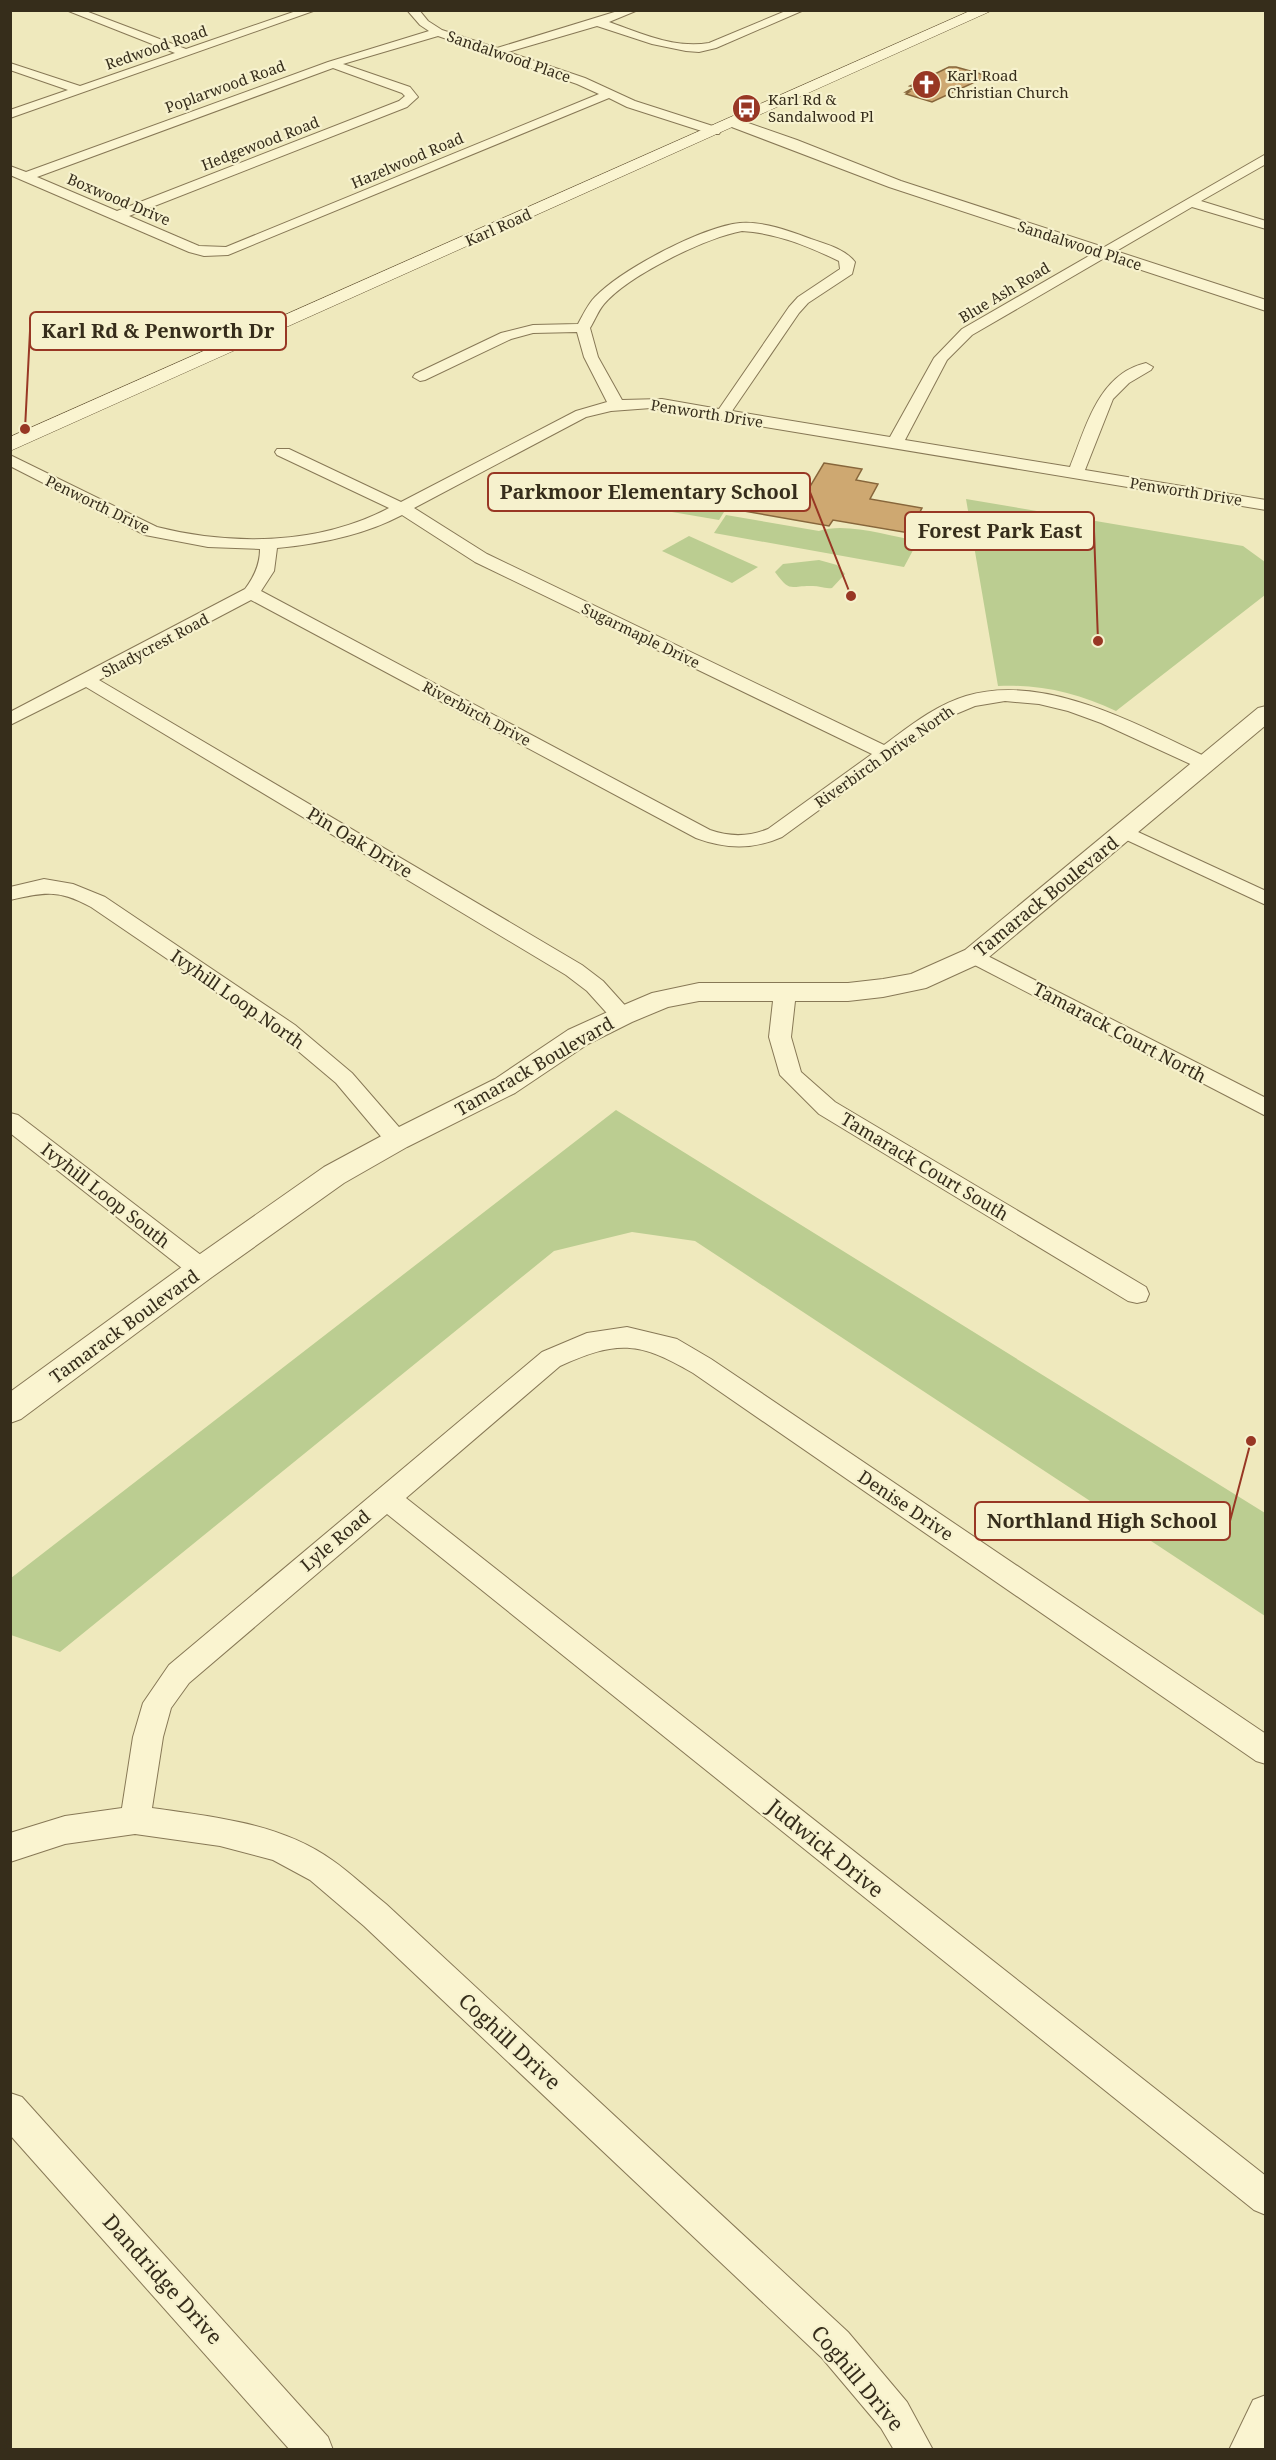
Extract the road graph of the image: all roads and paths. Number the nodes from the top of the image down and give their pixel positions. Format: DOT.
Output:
graph roads {
  1 [pos="71,10"];
  2 [pos="311,10"];
  3 [pos="412,10"];
  4 [pos="633,10"];
  5 [pos="800,10"];
  6 [pos="986,10"];
  7 [pos="267,13"];
  8 [pos="284,19"];
  9 [pos="600,23"];
  10 [pos="438,32"];
  11 [pos="497,52"];
  12 [pos="186,53"];
  13 [pos="332,64"];
  14 [pos="10,66"];
  15 [pos="80,90"];
  16 [pos="611,93"];
  17 [pos="675,104"];
  18 [pos="10,114"];
  19 [pos="722,124"];
  20 [pos="1266,158"];
  21 [pos="10,170"];
  22 [pos="25,177"];
  23 [pos="1190,202"];
  24 [pos="117,216"];
  25 [pos="1266,225"];
  26 [pos="216,252"];
  27 [pos="1102,252"];
  28 [pos="1266,306"];
  29 [pos="583,328"];
  30 [pos="1146,367"];
  31 [pos="420,377"];
  32 [pos="616,404"];
  33 [pos="722,415"];
  34 [pos="895,443"];
  35 [pos="10,445"];
  36 [pos="283,452"];
  37 [pos="10,460"];
  38 [pos="1076,473"];
  39 [pos="1266,505"];
  40 [pos="402,508"];
  41 [pos="268,545"];
  42 [pos="251,593"];
  43 [pos="88,681"];
  44 [pos="1266,713"];
  45 [pos="10,720"];
  46 [pos="885,753"];
  47 [pos="1206,764"];
  48 [pos="1125,832"];
  49 [pos="703,834"];
  50 [pos="10,894"];
  51 [pos="1266,899"];
  52 [pos="974,956"];
  53 [pos="785,992"];
  54 [pos="621,1016"];
  55 [pos="1266,1108"];
  56 [pos="10,1121"];
  57 [pos="398,1140"];
  58 [pos="201,1269"];
  59 [pos="1137,1294"];
  60 [pos="627,1337"];
  61 [pos="10,1410"];
  62 [pos="386,1498"];
  63 [pos="1266,1751"];
  64 [pos="135,1820"];
  65 [pos="10,1848"];
  66 [pos="10,2109"];
  67 [pos="1266,2198"];
  68 [pos="1266,2414"];
  69 [pos="315,2450"];
  70 [pos="915,2450"];
  71 [pos="1247,2450"];
  1 -- 12 [label="street"];
  2 -- 8 [label="street, Redwood Road"];
  3 -- 10 [label="street, Sandalwood Place"];
  4 -- 9 [label="street"];
  5 -- 9 [label="street"];
  6 -- 19 [label="main road, Karl Road"];
  7 -- 8 [label="street"];
  8 -- 12 [label="street, Redwood Road"];
  9 -- 11 [label="street"];
  10 -- 11 [label="street, Sandalwood Place"];
  10 -- 13 [label="street, Poplarwood Road"];
  11 -- 16 [label="street, Sandalwood Place"];
  12 -- 15 [label="street, Redwood Road"];
  13 -- 22 [label="street, Poplarwood Road"];
  13 -- 24 [label="street, Hedgewood Road"];
  14 -- 15 [label="street"];
  15 -- 18 [label="street, Redwood Road"];
  16 -- 17 [label="street, Sandalwood Place"];
  16 -- 19 [label="street, Sandalwood Place"];
  16 -- 26 [label="street, Hazelwood Road"];
  19 -- 27 [label="street, Sandalwood Place"];
  19 -- 35 [label="main road, Karl Road"];
  20 -- 23 [label="street, Blue Ash Road"];
  21 -- 22 [label="street, Boxwood Drive"];
  22 -- 24 [label="street, Boxwood Drive"];
  23 -- 25 [label="street"];
  23 -- 27 [label="street, Blue Ash Road"];
  24 -- 26 [label="street, Boxwood Drive"];
  27 -- 28 [label="street, Sandalwood Place"];
  27 -- 34 [label="street, Blue Ash Road"];
  29 -- 31 [label="street"];
  29 -- 32 [label="street"];
  29 -- 33 [label="street"];
  30 -- 38 [label="street"];
  32 -- 33 [label="street, Penworth Drive"];
  32 -- 40 [label="street, Penworth Drive"];
  33 -- 34 [label="street, Penworth Drive"];
  34 -- 38 [label="street, Penworth Drive"];
  36 -- 40 [label="street, Sugarmaple Drive"];
  37 -- 41 [label="street, Penworth Drive"];
  38 -- 39 [label="street, Penworth Drive"];
  40 -- 41 [label="street, Penworth Drive"];
  40 -- 46 [label="street, Sugarmaple Drive"];
  41 -- 42 [label="street, Shadycrest Road"];
  42 -- 43 [label="street, Shadycrest Road"];
  42 -- 49 [label="street, Riverbirch Drive"];
  43 -- 45 [label="street, Shadycrest Road"];
  43 -- 54 [label="street, Pin Oak Drive"];
  44 -- 47 [label="street, Tamarack Boulevard"];
  46 -- 47 [label="street, Riverbirch Drive North"];
  46 -- 49 [label="street, Riverbirch Drive North"];
  47 -- 48 [label="street, Tamarack Boulevard"];
  48 -- 51 [label="street"];
  48 -- 52 [label="street, Tamarack Boulevard"];
  50 -- 57 [label="street, Ivyhill Loop North"];
  52 -- 53 [label="street, Tamarack Boulevard"];
  52 -- 55 [label="street, Tamarack Court North"];
  53 -- 54 [label="street, Tamarack Boulevard"];
  53 -- 59 [label="street, Tamarack Court South"];
  54 -- 57 [label="street, Tamarack Boulevard"];
  56 -- 58 [label="street, Ivyhill Loop South"];
  57 -- 58 [label="street, Tamarack Boulevard"];
  58 -- 61 [label="street, Tamarack Boulevard"];
  60 -- 62 [label="street, Lyle Road"];
  60 -- 63 [label="street, Denise Drive"];
  62 -- 64 [label="street, Lyle Road"];
  62 -- 67 [label="street, Judwick Drive"];
  64 -- 65 [label="street, Coghill Drive"];
  64 -- 70 [label="street, Coghill Drive"];
  66 -- 69 [label="street, Dandridge Drive"];
  68 -- 71 [label="street"];
}
